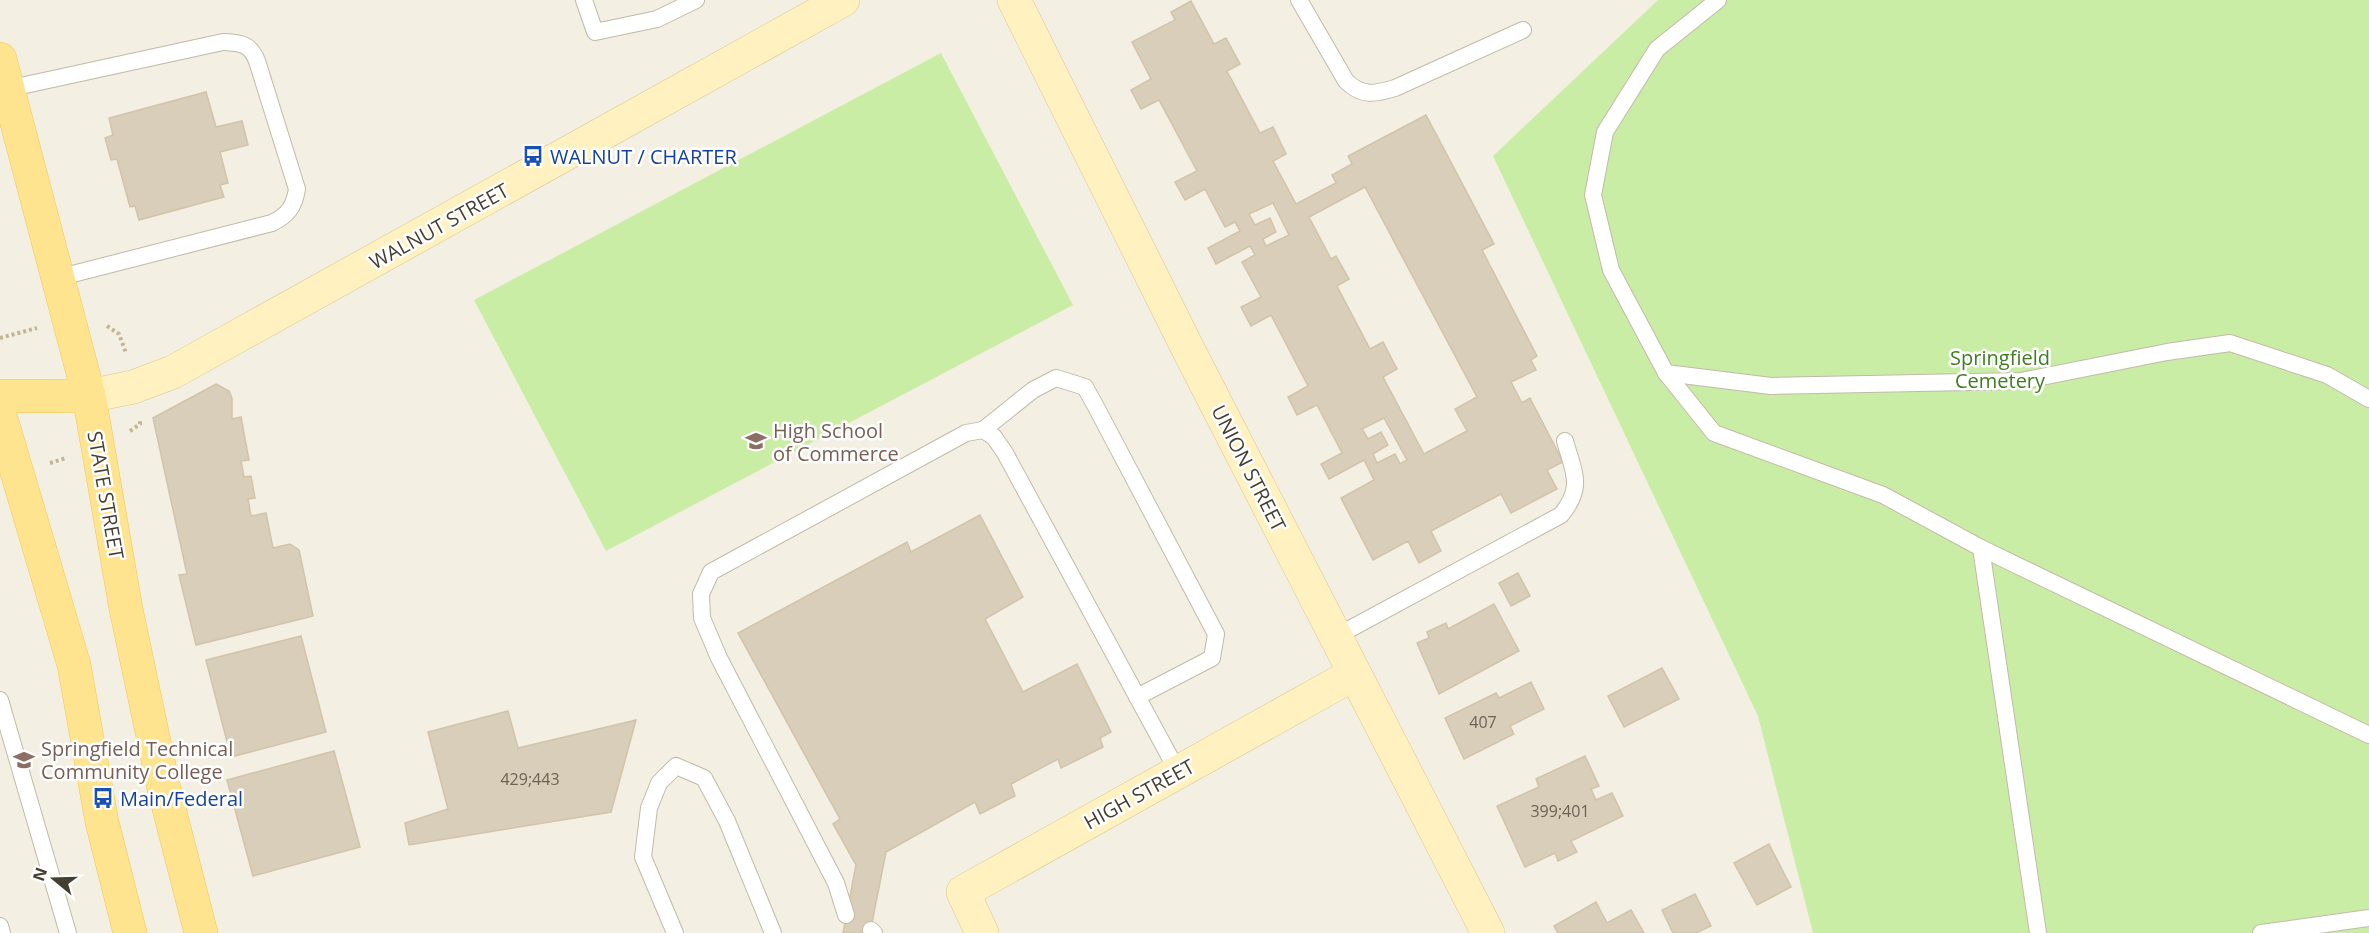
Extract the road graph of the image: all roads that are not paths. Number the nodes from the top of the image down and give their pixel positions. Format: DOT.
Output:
graph roads {
  1 [pos="584,0"];
  2 [pos="696,0"];
  3 [pos="843,0"];
  4 [pos="1014,0"];
  5 [pos="1299,0"];
  6 [pos="1718,0"];
  7 [pos="677,4"];
  8 [pos="1523,30"];
  9 [pos="4,74"];
  10 [pos="57,278"];
  11 [pos="1666,373"];
  12 [pos="0,396"];
  13 [pos="89,396"];
  14 [pos="2369,399"];
  15 [pos="0,415"];
  16 [pos="982,430"];
  17 [pos="1565,441"];
  18 [pos="1981,548"];
  19 [pos="1335,637"];
  20 [pos="1354,674"];
  21 [pos="1137,696"];
  22 [pos="0,700"];
  23 [pos="2369,735"];
  24 [pos="1178,772"];
  25 [pos="846,915"];
  26 [pos="2369,918"];
  27 [pos="0,926"];
  28 [pos="2,933"];
  29 [pos="68,933"];
  30 [pos="130,933"];
  31 [pos="200,933"];
  32 [pos="675,933"];
  33 [pos="773,933"];
  34 [pos="982,933"];
  35 [pos="1488,933"];
  36 [pos="2038,933"];
  37 [pos="2261,933"];
  1 -- 7 [label="lane"];
  2 -- 7 [label="lane"];
  3 -- 13 [label="street, WALNUT STREET"];
  4 -- 19 [label="street, UNION STREET"];
  5 -- 8 [label="lane"];
  6 -- 11 [label="lane"];
  9 -- 10 [label="main road, STATE STREET"];
  9 -- 10 [label="lane"];
  10 -- 13 [label="main road, STATE STREET"];
  11 -- 14 [label="lane"];
  11 -- 18 [label="lane"];
  12 -- 13 [label="main road"];
  13 -- 31 [label="main road, STATE STREET"];
  15 -- 30 [label="main road"];
  16 -- 21 [label="lane"];
  16 -- 21 [label="lane"];
  16 -- 25 [label="lane"];
  17 -- 19 [label="lane"];
  18 -- 23 [label="lane"];
  18 -- 36 [label="lane"];
  19 -- 20 [label="street, UNION STREET"];
  20 -- 24 [label="street, HIGH STREET"];
  20 -- 35 [label="street, UNION STREET"];
  21 -- 24 [label="lane"];
  22 -- 29 [label="lane"];
  24 -- 34 [label="street, HIGH STREET"];
  26 -- 37 [label="lane"];
  27 -- 28 [label="lane"];
  32 -- 33 [label="lane"];
}
